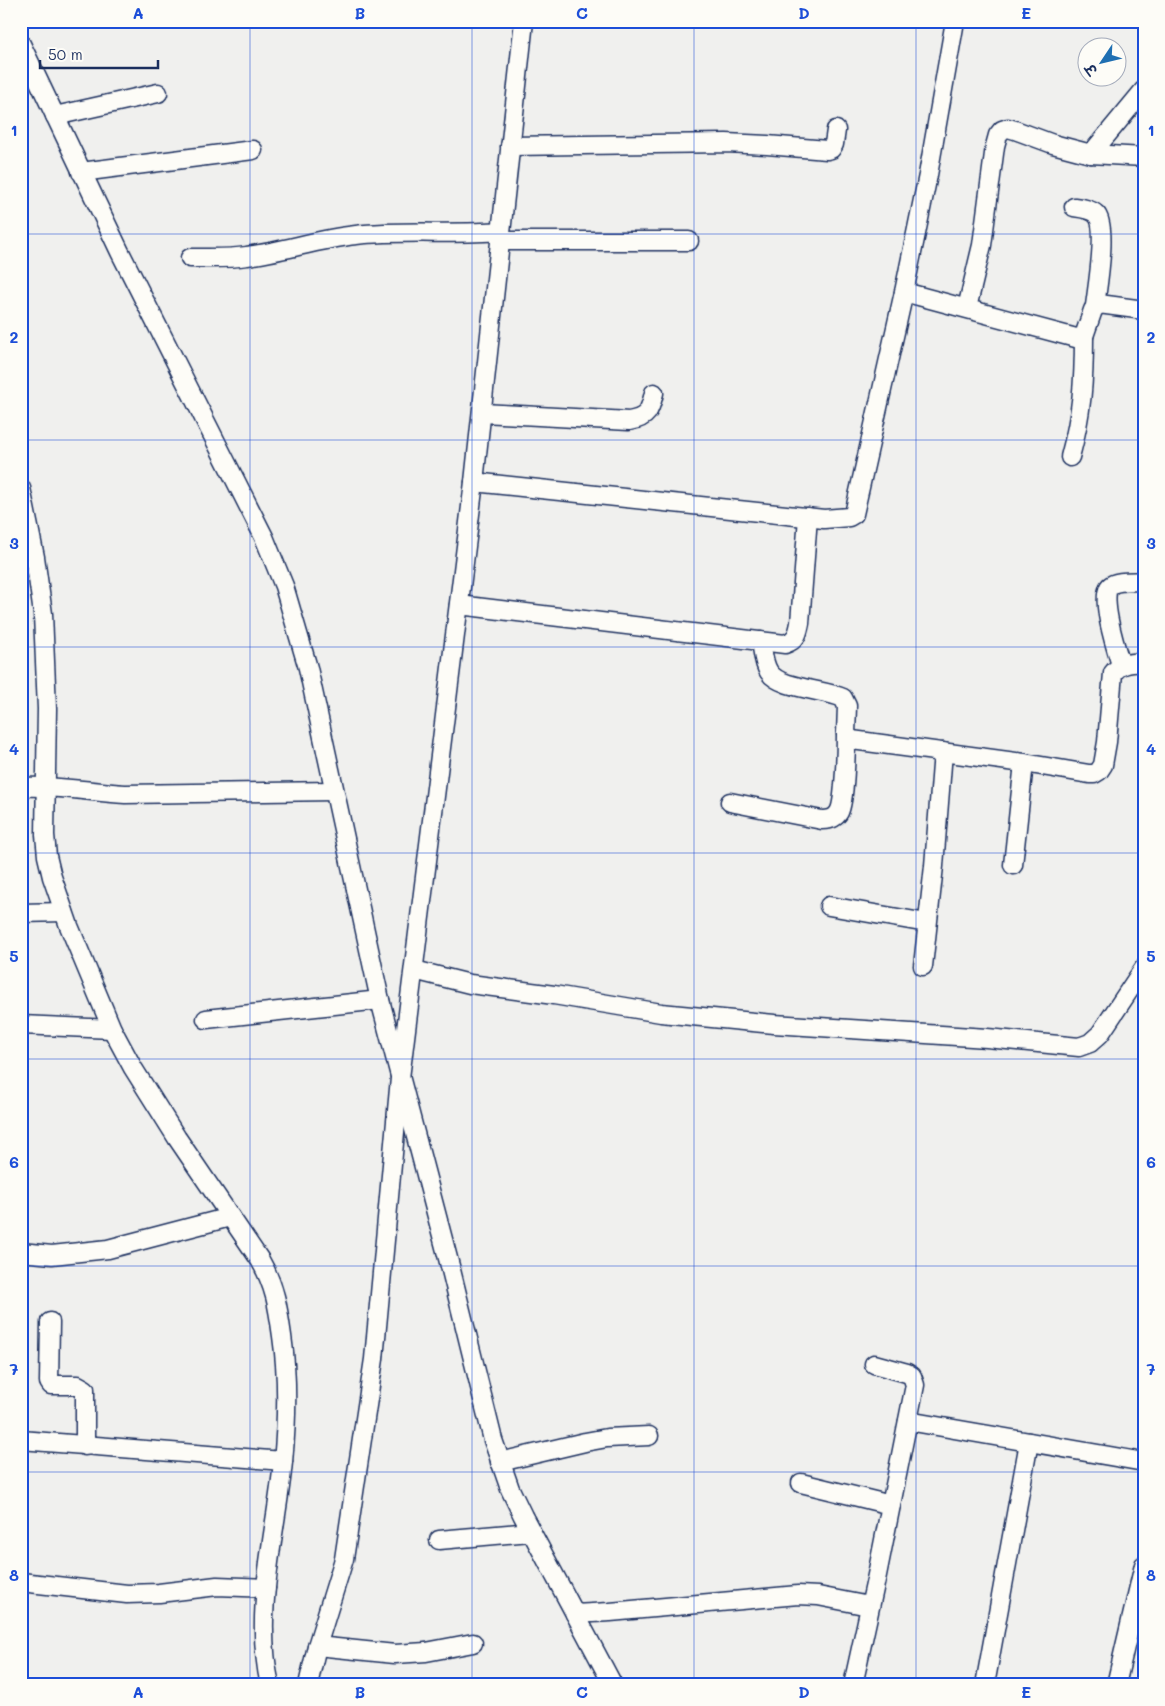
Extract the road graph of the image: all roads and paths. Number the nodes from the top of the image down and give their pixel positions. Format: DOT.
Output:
graph roads {
  1 [pos="524,21"];
  2 [pos="955,21"];
  3 [pos="21,44"];
  4 [pos="1144,90"];
  5 [pos="158,93"];
  6 [pos="55,116"];
  7 [pos="836,130"];
  8 [pos="510,146"];
  9 [pos="253,150"];
  10 [pos="1091,154"];
  11 [pos="1144,157"];
  12 [pos="81,172"];
  13 [pos="1074,206"];
  14 [pos="500,236"];
  15 [pos="689,241"];
  16 [pos="190,258"];
  17 [pos="904,292"];
  18 [pos="1095,306"];
  19 [pos="967,308"];
  20 [pos="1144,310"];
  21 [pos="1084,336"];
  22 [pos="654,393"];
  23 [pos="482,413"];
  24 [pos="1070,457"];
  25 [pos="474,482"];
  26 [pos="21,488"];
  27 [pos="808,517"];
  28 [pos="28,558"];
  29 [pos="1144,581"];
  30 [pos="459,605"];
  31 [pos="761,641"];
  32 [pos="1144,662"];
  33 [pos="1121,665"];
  34 [pos="846,734"];
  35 [pos="943,752"];
  36 [pos="1024,763"];
  37 [pos="45,785"];
  38 [pos="21,786"];
  39 [pos="334,791"];
  40 [pos="730,802"];
  41 [pos="1013,865"];
  42 [pos="829,906"];
  43 [pos="64,912"];
  44 [pos="21,913"];
  45 [pos="927,923"];
  46 [pos="923,966"];
  47 [pos="1144,968"];
  48 [pos="414,970"];
  49 [pos="380,1000"];
  50 [pos="206,1019"];
  51 [pos="21,1025"];
  52 [pos="112,1029"];
  53 [pos="400,1078"];
  54 [pos="230,1217"];
  55 [pos="21,1252"];
  56 [pos="50,1322"];
  57 [pos="874,1364"];
  58 [pos="908,1422"];
  59 [pos="649,1436"];
  60 [pos="21,1440"];
  61 [pos="1030,1442"];
  62 [pos="85,1446"];
  63 [pos="284,1461"];
  64 [pos="500,1462"];
  65 [pos="1144,1462"];
  66 [pos="801,1483"];
  67 [pos="891,1505"];
  68 [pos="531,1532"];
  69 [pos="439,1540"];
  70 [pos="1144,1565"];
  71 [pos="21,1582"];
  72 [pos="266,1588"];
  73 [pos="869,1606"];
  74 [pos="575,1614"];
  75 [pos="473,1643"];
  76 [pos="317,1646"];
  77 [pos="270,1685"];
  78 [pos="308,1685"];
  79 [pos="613,1685"];
  80 [pos="853,1685"];
  81 [pos="985,1685"];
  82 [pos="1116,1685"];
  1 -- 8 [label="street"];
  2 -- 17 [label="street"];
  3 -- 6 [label="street"];
  4 -- 10 [label="street"];
  5 -- 6 [label="street"];
  6 -- 12 [label="street"];
  7 -- 8 [label="street"];
  8 -- 14 [label="street"];
  9 -- 12 [label="street"];
  10 -- 11 [label="street"];
  10 -- 19 [label="street"];
  12 -- 39 [label="street"];
  13 -- 18 [label="street"];
  14 -- 15 [label="street"];
  14 -- 16 [label="street"];
  14 -- 23 [label="street"];
  17 -- 19 [label="street"];
  17 -- 27 [label="street"];
  18 -- 20 [label="street"];
  18 -- 21 [label="street"];
  19 -- 21 [label="street"];
  21 -- 24 [label="street"];
  22 -- 23 [label="street"];
  23 -- 25 [label="street"];
  25 -- 27 [label="street"];
  25 -- 30 [label="street"];
  26 -- 28 [label="street"];
  27 -- 31 [label="street"];
  28 -- 37 [label="street"];
  29 -- 33 [label="street"];
  30 -- 31 [label="street"];
  30 -- 48 [label="street"];
  31 -- 34 [label="street"];
  32 -- 33 [label="street"];
  33 -- 36 [label="street"];
  34 -- 35 [label="street"];
  34 -- 40 [label="street"];
  35 -- 36 [label="street"];
  35 -- 45 [label="street"];
  36 -- 41 [label="street"];
  37 -- 38 [label="street"];
  37 -- 39 [label="street"];
  37 -- 43 [label="street"];
  39 -- 49 [label="street"];
  42 -- 45 [label="street"];
  43 -- 44 [label="street"];
  43 -- 52 [label="street"];
  45 -- 46 [label="street"];
  47 -- 48 [label="street"];
  48 -- 53 [label="street"];
  49 -- 50 [label="street"];
  49 -- 53 [label="street"];
  51 -- 52 [label="street"];
  52 -- 54 [label="street"];
  53 -- 64 [label="street"];
  53 -- 76 [label="street"];
  54 -- 55 [label="street"];
  54 -- 63 [label="street"];
  56 -- 62 [label="street"];
  57 -- 58 [label="street"];
  58 -- 61 [label="street"];
  58 -- 67 [label="street"];
  59 -- 64 [label="street"];
  60 -- 62 [label="street"];
  61 -- 65 [label="street"];
  61 -- 81 [label="street"];
  62 -- 63 [label="street"];
  63 -- 72 [label="street"];
  64 -- 68 [label="street"];
  66 -- 67 [label="street"];
  67 -- 73 [label="street"];
  68 -- 69 [label="street"];
  68 -- 74 [label="street"];
  70 -- 82 [label="street"];
  71 -- 72 [label="street"];
  72 -- 77 [label="street"];
  73 -- 74 [label="street"];
  73 -- 80 [label="street"];
  74 -- 79 [label="street"];
  75 -- 76 [label="street"];
  76 -- 78 [label="street"];
}
